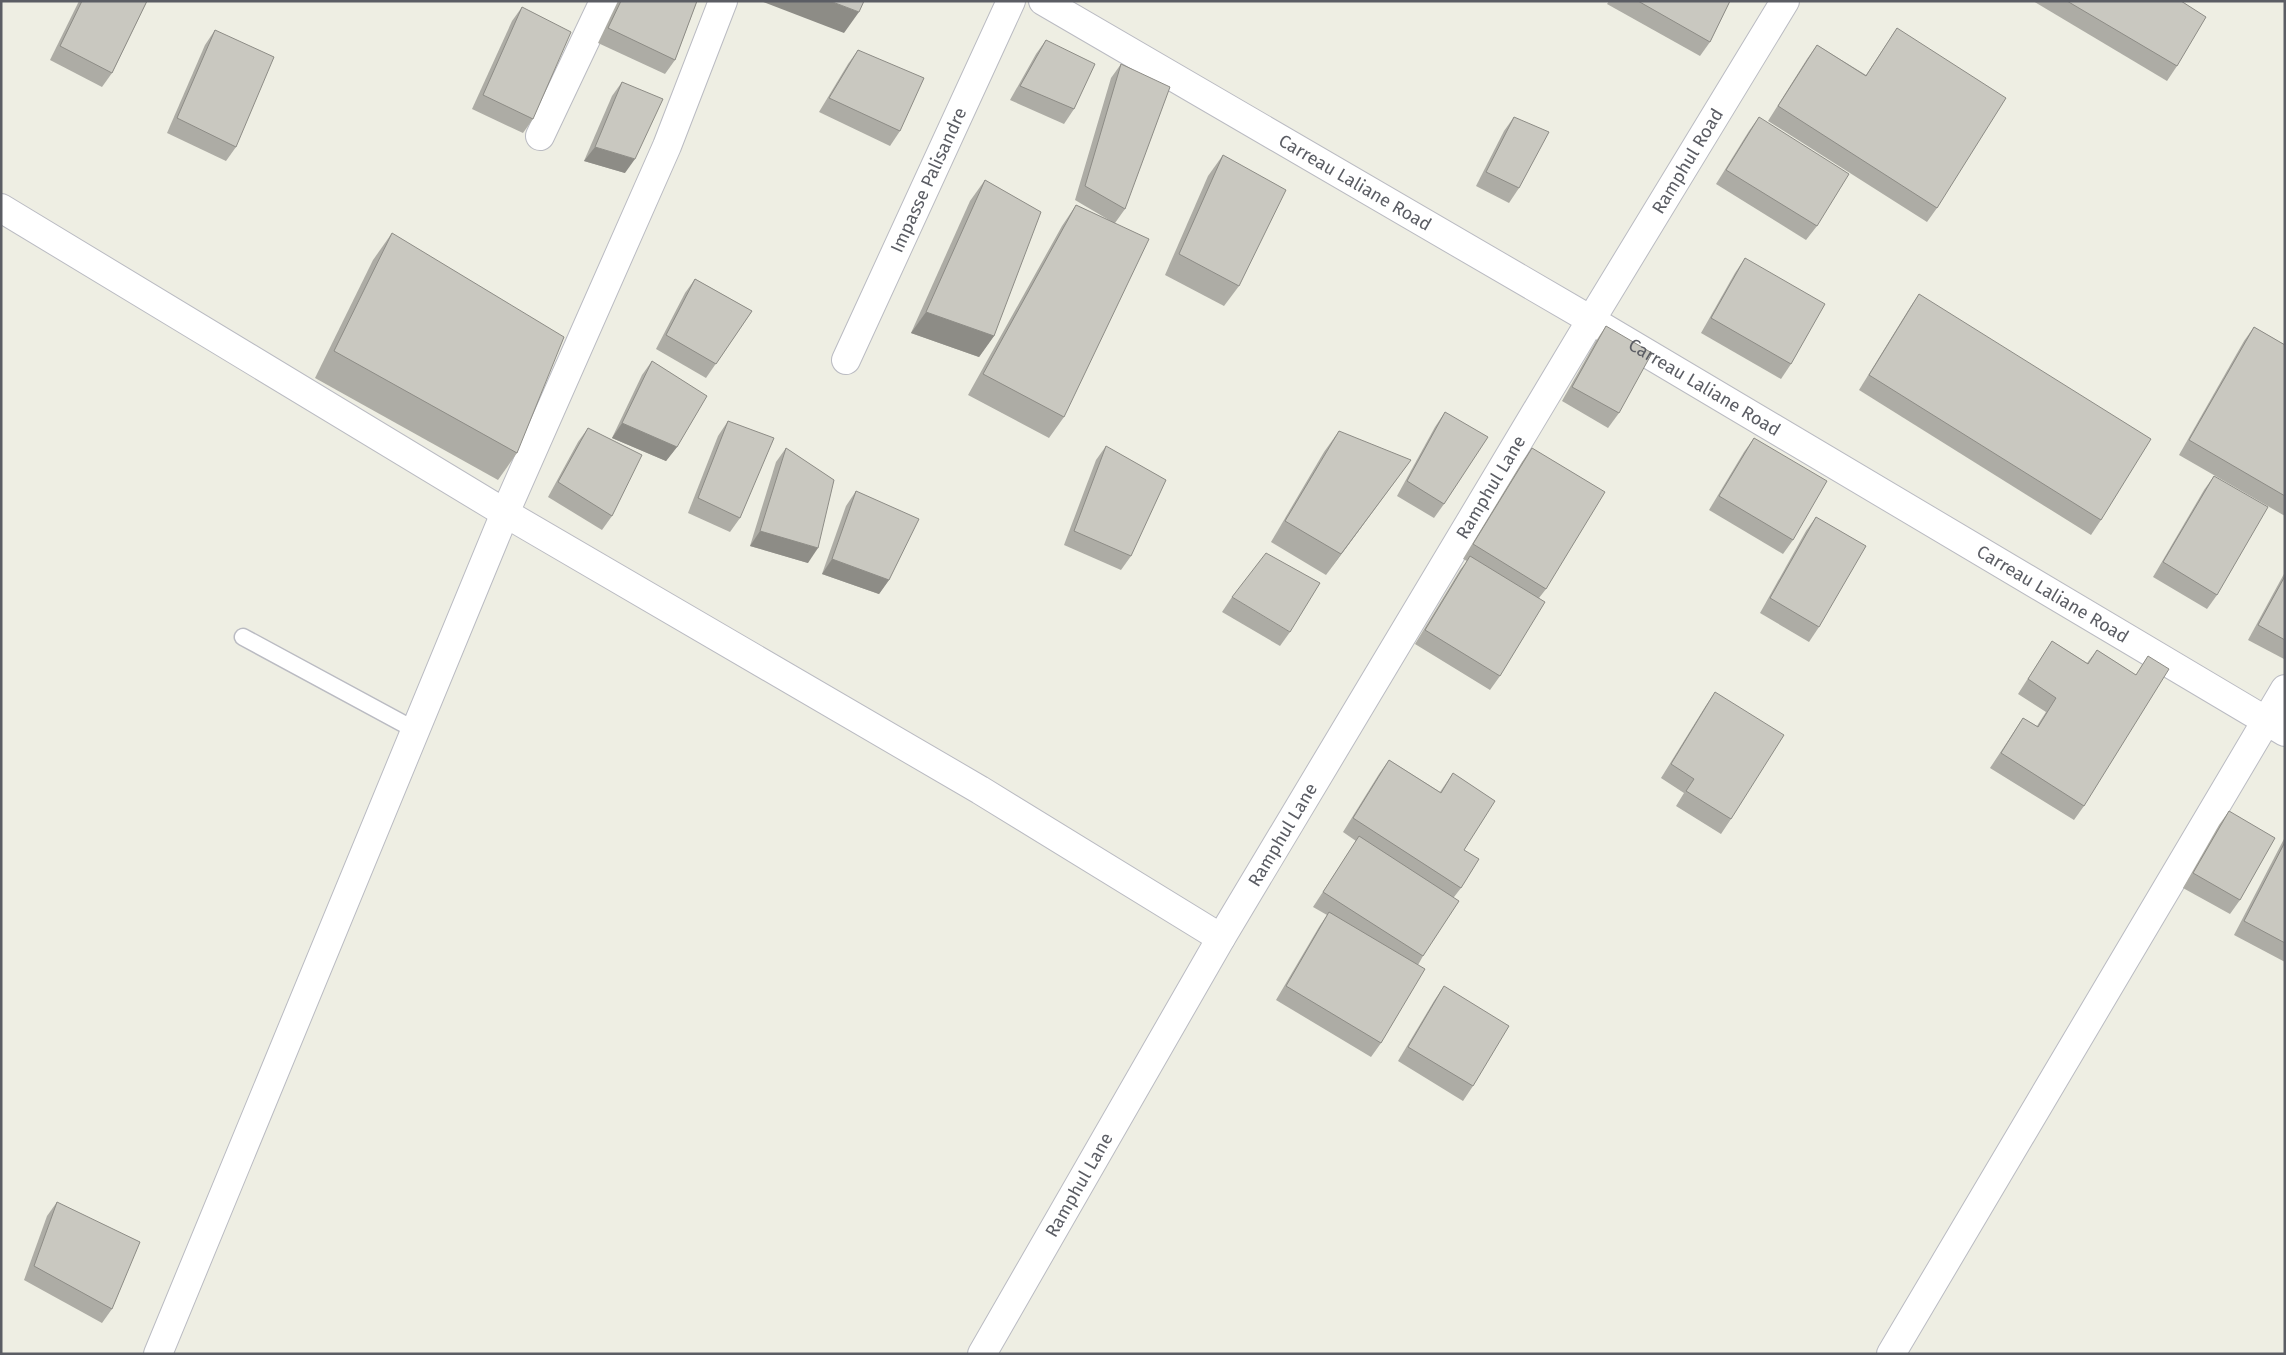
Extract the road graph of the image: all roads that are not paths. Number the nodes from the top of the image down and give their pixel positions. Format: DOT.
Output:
graph roads {
  1 [pos="604,1"];
  2 [pos="723,1"];
  3 [pos="1010,1"];
  4 [pos="1044,1"];
  5 [pos="1785,1"];
  6 [pos="540,136"];
  7 [pos="1,208"];
  8 [pos="1591,320"];
  9 [pos="846,360"];
  10 [pos="505,513"];
  11 [pos="242,637"];
  12 [pos="2285,689"];
  13 [pos="2275,726"];
  14 [pos="415,730"];
  15 [pos="1221,938"];
  16 [pos="158,1354"];
  17 [pos="982,1354"];
  18 [pos="1891,1354"];
  1 -- 6 [label="street"];
  2 -- 10 [label="street"];
  3 -- 9 [label="street, Impasse Palisandre"];
  4 -- 8 [label="street, Carreau Laliane Road"];
  5 -- 8 [label="street, Ramphul Road"];
  7 -- 10 [label="street"];
  8 -- 13 [label="street, Carreau Laliane Road"];
  8 -- 15 [label="street, Ramphul Lane"];
  10 -- 14 [label="street"];
  10 -- 15 [label="street"];
  11 -- 14 [label="lane"];
  12 -- 13 [label="street"];
  13 -- 18 [label="street"];
  14 -- 16 [label="street"];
  15 -- 17 [label="street, Ramphul Lane"];
}
